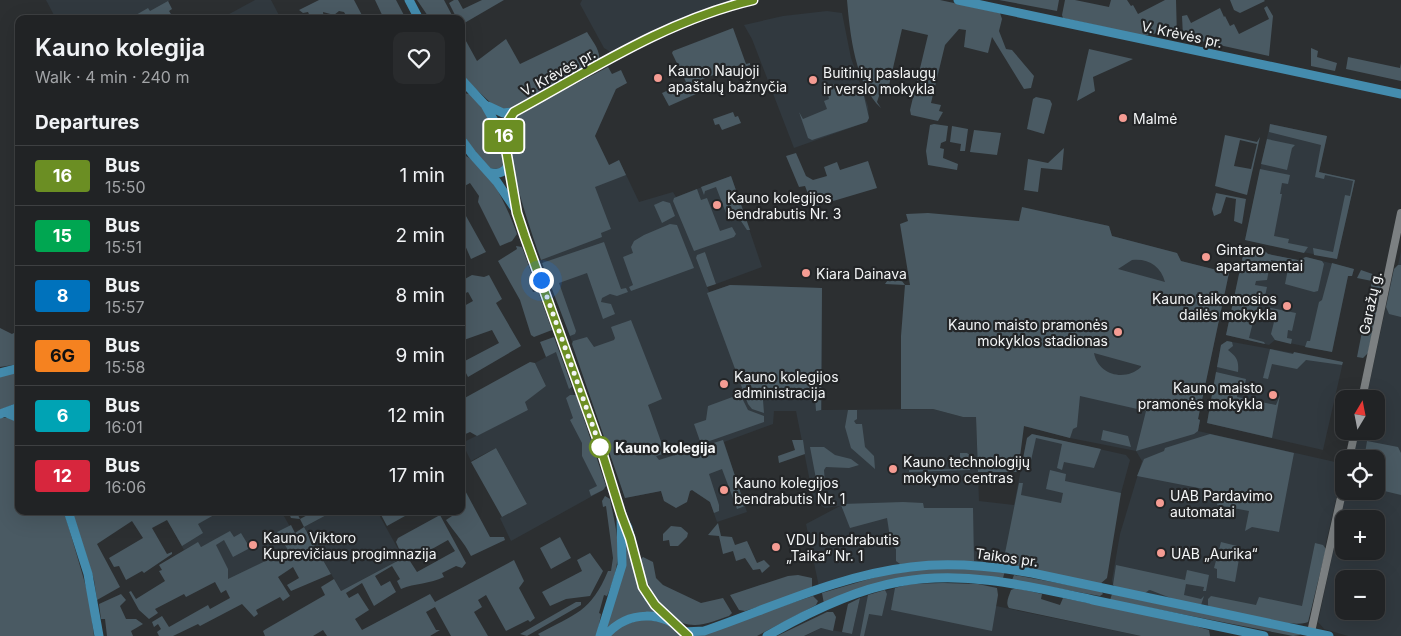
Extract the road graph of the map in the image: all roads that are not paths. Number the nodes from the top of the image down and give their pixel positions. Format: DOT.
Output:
graph roads {
  1 [pos="409,0"];
  2 [pos="753,0"];
  3 [pos="958,0"];
  4 [pos="417,15"];
  5 [pos="465,83"];
  6 [pos="465,90"];
  7 [pos="473,90"];
  8 [pos="1401,94"];
  9 [pos="485,105"];
  10 [pos="514,112"];
  11 [pos="504,138"];
  12 [pos="465,144"];
  13 [pos="465,151"];
  14 [pos="472,154"];
  15 [pos="509,162"];
  16 [pos="488,172"];
  17 [pos="517,213"];
  18 [pos="1401,213"];
  19 [pos="15,369"];
  20 [pos="1,371"];
  21 [pos="1364,390"];
  22 [pos="1340,500"];
  23 [pos="621,514"];
  24 [pos="69,515"];
  25 [pos="1015,570"];
  26 [pos="1007,582"];
  27 [pos="1107,590"];
  28 [pos="817,591"];
  29 [pos="1098,601"];
  30 [pos="819,610"];
  31 [pos="661,611"];
  32 [pos="738,618"];
  33 [pos="671,622"];
  34 [pos="686,634"];
  35 [pos="1311,634"];
  36 [pos="99,636"];
  37 [pos="600,636"];
  38 [pos="605,636"];
  39 [pos="767,636"];
  40 [pos="1264,636"];
  41 [pos="1329,636"];
  1 -- 4 [label="main road"];
  2 -- 10 [label="main road, V. Krėvės pr."];
  3 -- 8 [label="main road, V. Krėvės pr."];
  5 -- 7 [label="main road"];
  6 -- 7 [label="main road"];
  7 -- 9 [label="main road"];
  9 -- 10 [label="main road, V. Krėvės pr."];
  9 -- 11 [label="main road"];
  10 -- 11 [label="main road, V. Krėvės pr."];
  11 -- 15 [label="main road"];
  12 -- 14 [label="main road"];
  13 -- 14 [label="main road"];
  14 -- 16 [label="main road"];
  15 -- 16 [label="main road"];
  15 -- 17 [label="main road"];
  16 -- 17 [label="main road"];
  17 -- 23 [label="main road"];
  18 -- 21 [label="street, Garažų g."];
  19 -- 20 [label="main road"];
  22 -- 35 [label="street"];
  23 -- 31 [label="main road"];
  23 -- 37 [label="main road"];
  24 -- 36 [label="main road"];
  25 -- 26 [label="main road"];
  25 -- 27 [label="main road, Taikos pr."];
  25 -- 28 [label="main road, Taikos pr."];
  26 -- 29 [label="main road, Taikos pr."];
  26 -- 30 [label="main road, Taikos pr."];
  27 -- 29 [label="main road"];
  27 -- 35 [label="main road, Taikos pr."];
  28 -- 30 [label="main road"];
  28 -- 32 [label="main road, Taikos pr."];
  29 -- 40 [label="main road, Taikos pr."];
  30 -- 39 [label="main road, Taikos pr."];
  31 -- 32 [label="main road"];
  31 -- 33 [label="main road"];
  32 -- 34 [label="main road, Taikos pr."];
  33 -- 34 [label="main road"];
  33 -- 38 [label="main road"];
  35 -- 41 [label="main road, Taikos pr."];
}
